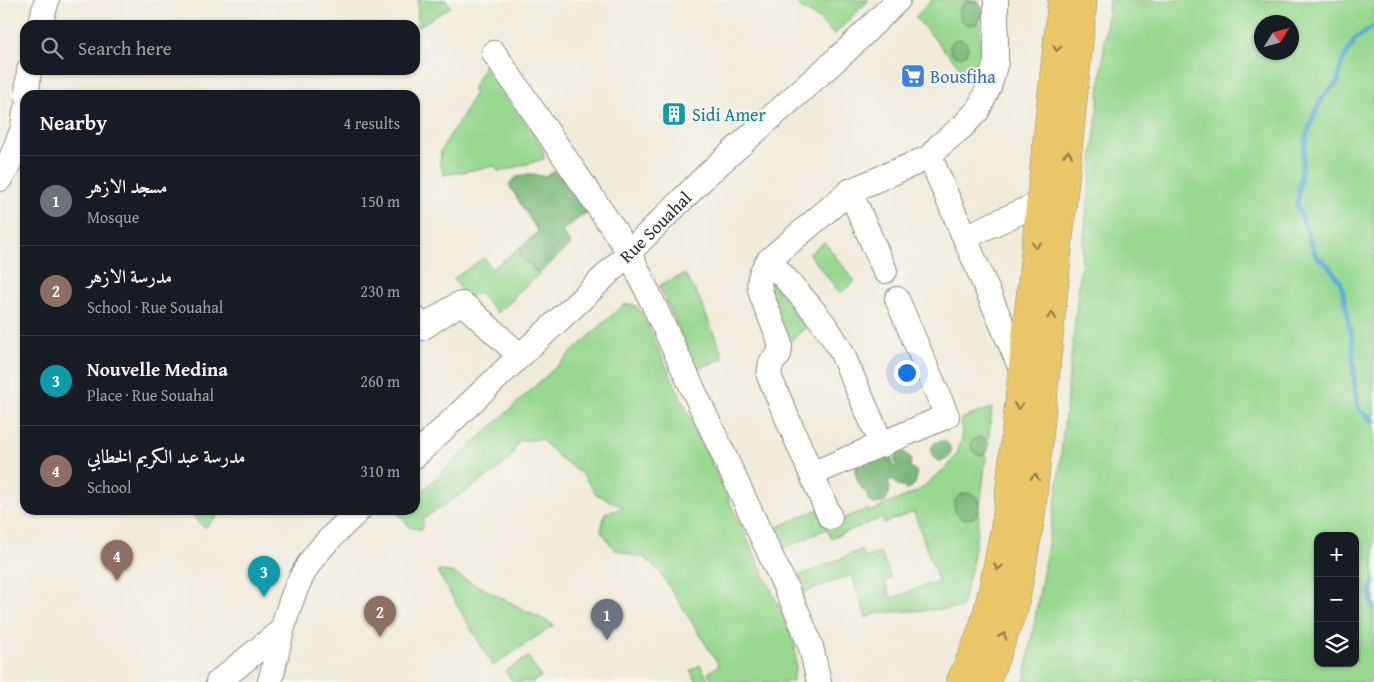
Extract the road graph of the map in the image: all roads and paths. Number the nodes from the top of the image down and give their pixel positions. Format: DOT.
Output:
graph roads {
  1 [pos="46,0"];
  2 [pos="898,0"];
  3 [pos="996,0"];
  4 [pos="1062,0"];
  5 [pos="1083,0"];
  6 [pos="41,20"];
  7 [pos="494,53"];
  8 [pos="29,75"];
  9 [pos="27,90"];
  10 [pos="20,136"];
  11 [pos="930,157"];
  12 [pos="0,179"];
  13 [pos="850,190"];
  14 [pos="1040,203"];
  15 [pos="965,237"];
  16 [pos="629,252"];
  17 [pos="769,260"];
  18 [pos="885,271"];
  19 [pos="897,299"];
  20 [pos="420,325"];
  21 [pos="520,356"];
  22 [pos="1022,371"];
  23 [pos="882,445"];
  24 [pos="420,451"];
  25 [pos="812,474"];
  26 [pos="354,515"];
  27 [pos="830,517"];
  28 [pos="282,630"];
  29 [pos="218,682"];
  30 [pos="270,682"];
  31 [pos="819,682"];
  32 [pos="960,682"];
  33 [pos="986,682"];
  1 -- 6 [label="street"];
  2 -- 16 [label="street, Rue Souahal"];
  3 -- 11 [label="street"];
  4 -- 14 [label="main road, one-way"];
  33 -- 5 [label="main road, one-way"];
  7 -- 16 [label="street"];
  8 -- 9 [label="street"];
  10 -- 12 [label="street"];
  11 -- 13 [label="street"];
  11 -- 15 [label="street"];
  13 -- 17 [label="street"];
  13 -- 18 [label="street"];
  14 -- 15 [label="street"];
  14 -- 22 [label="main road, one-way"];
  15 -- 22 [label="street"];
  16 -- 21 [label="street, Rue Souahal"];
  16 -- 31 [label="street"];
  17 -- 23 [label="street"];
  17 -- 25 [label="street"];
  19 -- 23 [label="street"];
  20 -- 21 [label="street"];
  21 -- 24 [label="street, Rue Souahal"];
  22 -- 32 [label="main road, one-way"];
  23 -- 25 [label="street"];
  25 -- 27 [label="street"];
  26 -- 28 [label="street"];
  28 -- 29 [label="street"];
  28 -- 30 [label="street"];
}
